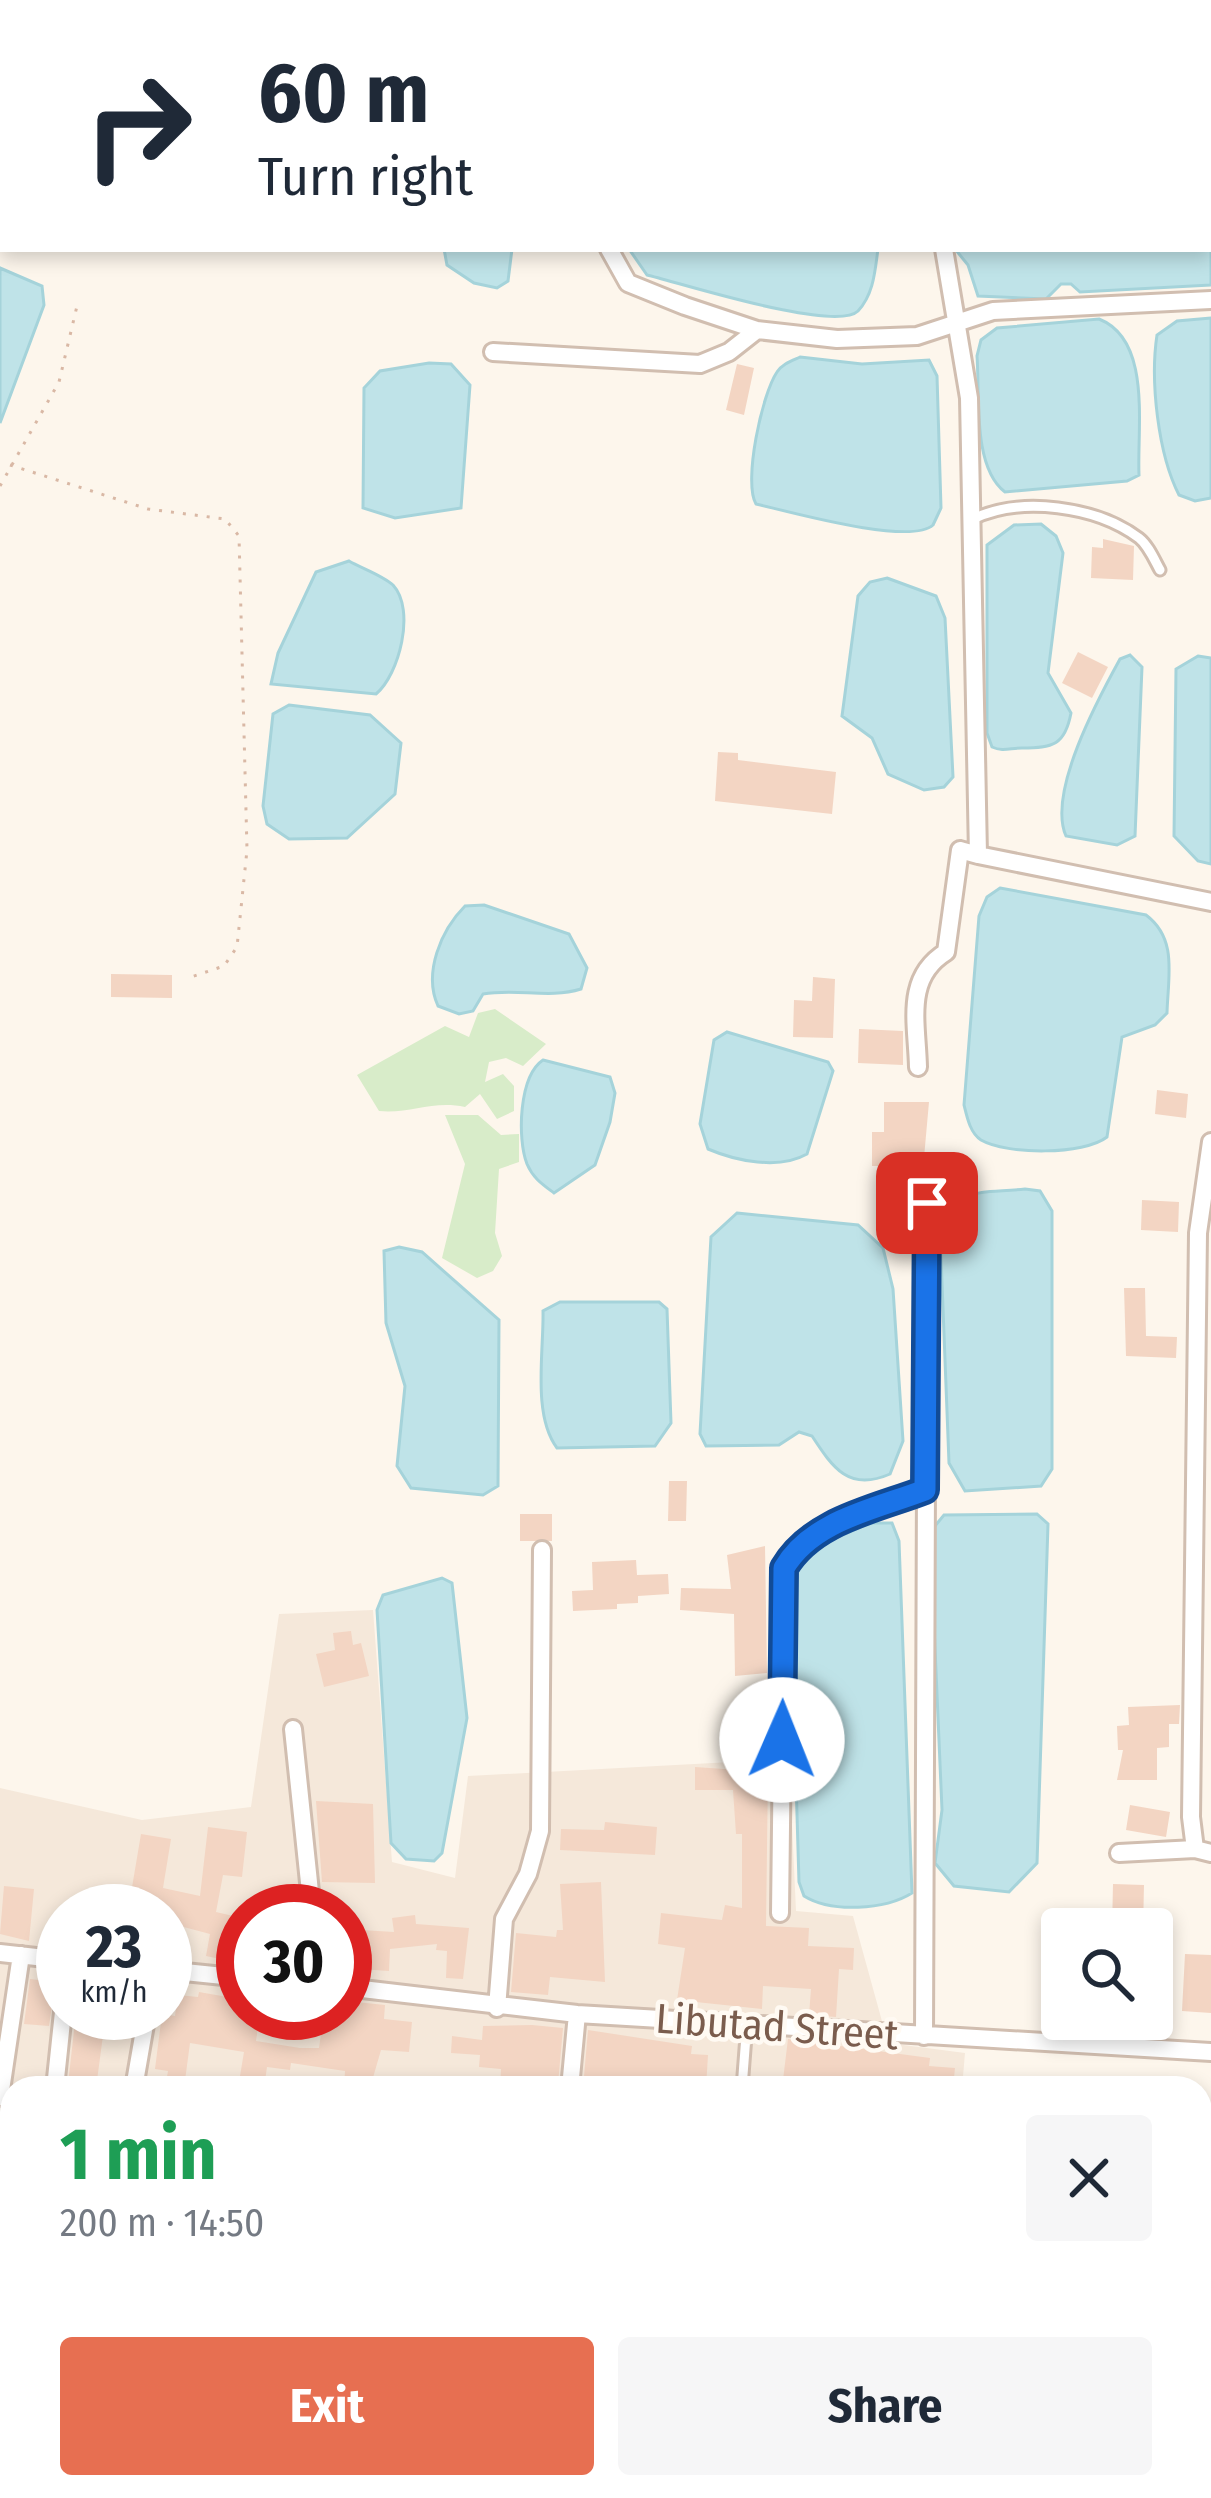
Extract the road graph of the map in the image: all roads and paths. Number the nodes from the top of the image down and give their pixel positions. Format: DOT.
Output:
graph roads {
  1 [pos="612,252"];
  2 [pos="945,252"];
  3 [pos="1211,300"];
  4 [pos="77,306"];
  5 [pos="958,326"];
  6 [pos="757,330"];
  7 [pos="493,352"];
  8 [pos="10,465"];
  9 [pos="0,486"];
  10 [pos="973,519"];
  11 [pos="1160,569"];
  12 [pos="978,855"];
  13 [pos="1211,902"];
  14 [pos="190,977"];
  15 [pos="918,1067"];
  16 [pos="1211,1142"];
  17 [pos="927,1203"];
  18 [pos="925,1490"];
  19 [pos="542,1550"];
  20 [pos="293,1729"];
  21 [pos="1203,1851"];
  22 [pos="1119,1853"];
  23 [pos="309,1884"];
  24 [pos="780,1913"];
  25 [pos="0,1953"];
  26 [pos="21,1955"];
  27 [pos="36,1957"];
  28 [pos="372,1991"];
  29 [pos="497,2008"];
  30 [pos="577,2014"];
  31 [pos="748,2023"];
  32 [pos="925,2036"];
  33 [pos="60,2040"];
  34 [pos="142,2040"];
  35 [pos="1211,2052"];
  36 [pos="3,2076"];
  37 [pos="56,2076"];
  38 [pos="136,2076"];
  39 [pos="571,2076"];
  40 [pos="743,2076"];
  1 -- 6 [label="street"];
  2 -- 5 [label="street"];
  3 -- 5 [label="street"];
  4 -- 8 [label="path"];
  5 -- 6 [label="street"];
  5 -- 10 [label="street"];
  6 -- 7 [label="street"];
  8 -- 9 [label="path"];
  8 -- 14 [label="path"];
  10 -- 11 [label="lane"];
  10 -- 12 [label="street"];
  12 -- 13 [label="street"];
  12 -- 15 [label="street"];
  16 -- 21 [label="street"];
  17 -- 18 [label="street"];
  18 -- 24 [label="street"];
  18 -- 32 [label="street"];
  19 -- 29 [label="street"];
  20 -- 23 [label="street"];
  21 -- 22 [label="street"];
  25 -- 26 [label="street"];
  26 -- 27 [label="street"];
  26 -- 36 [label="street"];
  28 -- 29 [label="street, Libutad Street"];
  29 -- 30 [label="street, Libutad Street"];
  30 -- 31 [label="street, Libutad Street"];
  30 -- 39 [label="street"];
  31 -- 32 [label="street, Libutad Street"];
  31 -- 40 [label="lane"];
  32 -- 35 [label="street, Libutad Street"];
  33 -- 37 [label="street"];
  34 -- 38 [label="street"];
}
